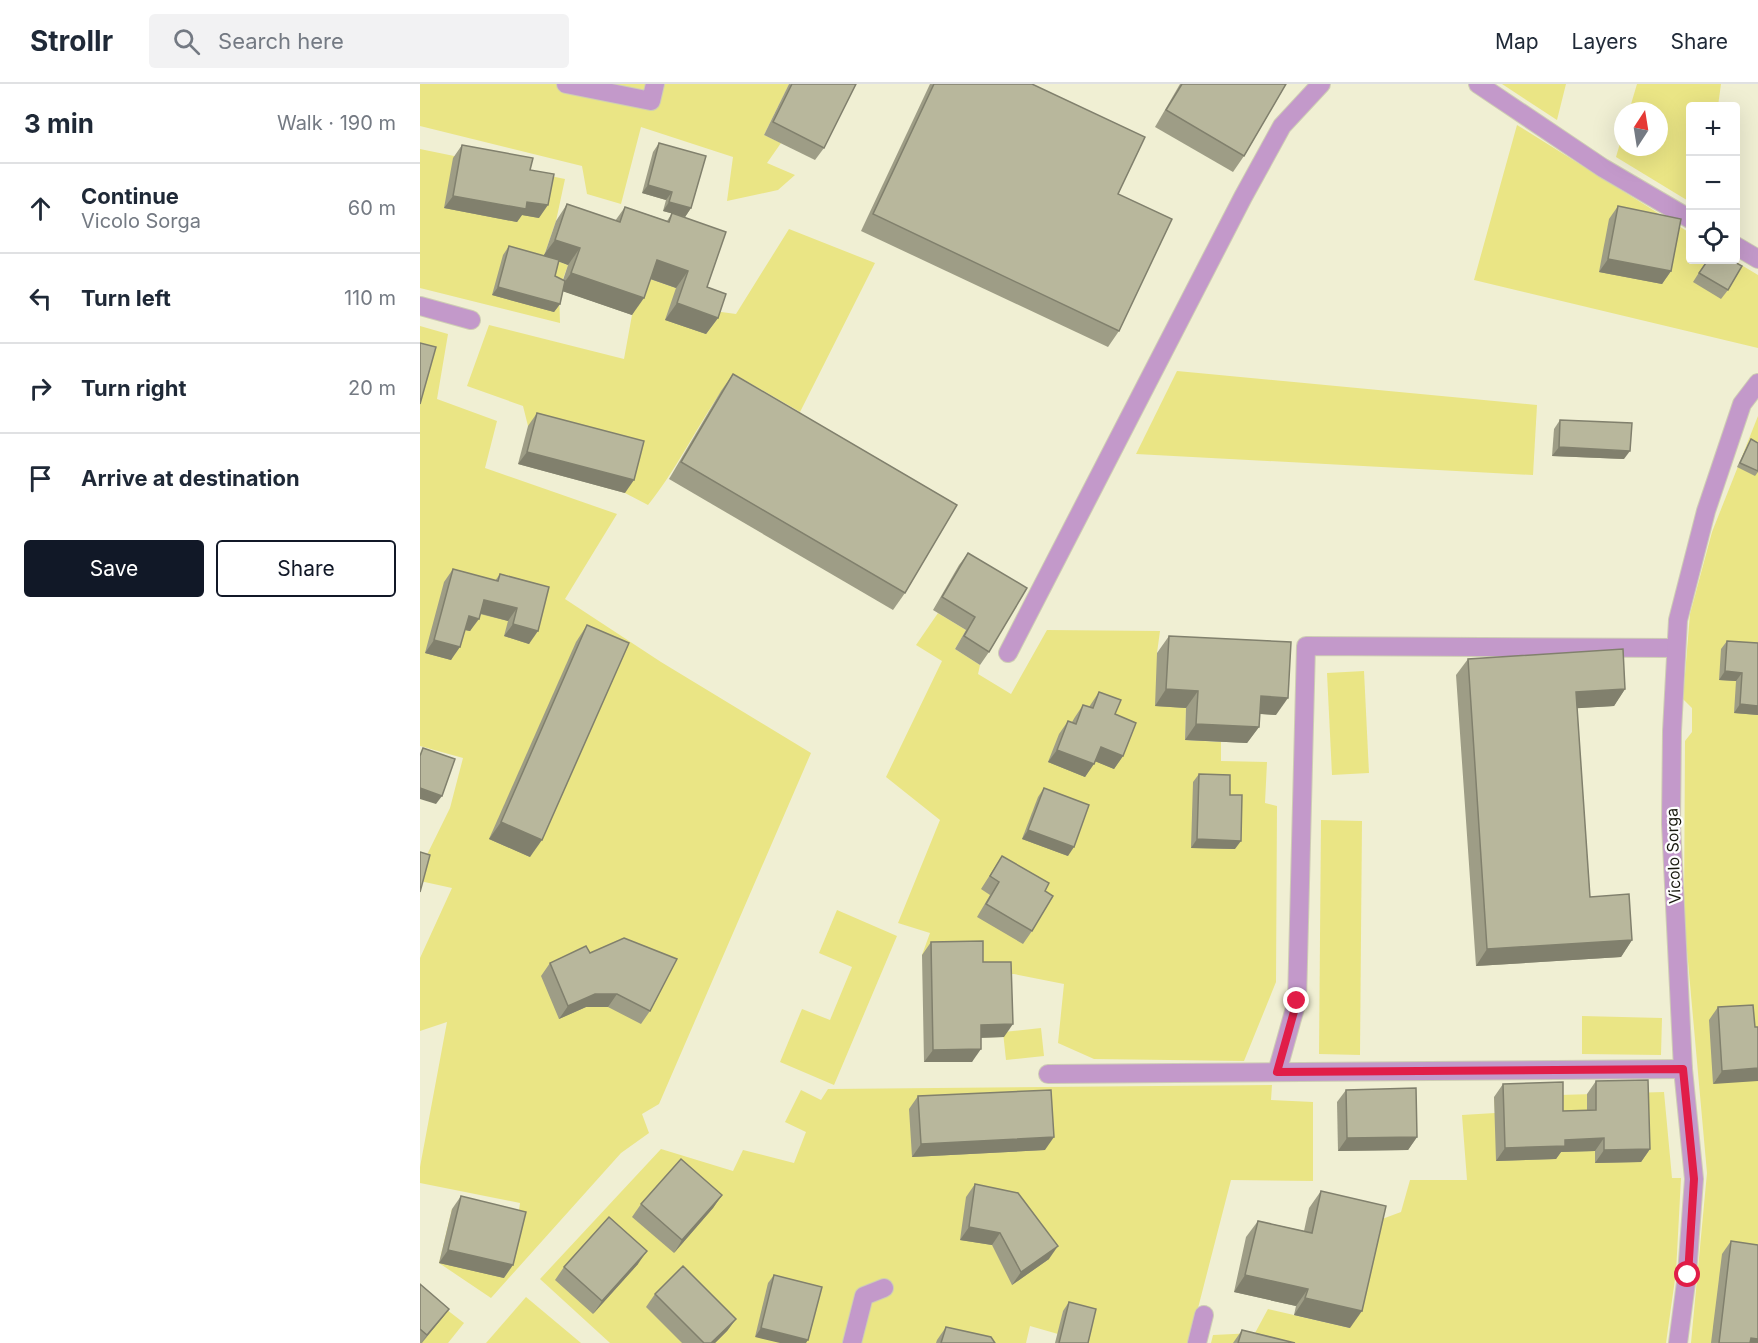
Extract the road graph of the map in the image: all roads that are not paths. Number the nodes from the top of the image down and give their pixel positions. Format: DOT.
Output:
graph roads {
  1 [pos="566,84"];
  2 [pos="655,84"];
  3 [pos="1321,84"];
  4 [pos="1478,84"];
  5 [pos="1686,217"];
  6 [pos="1740,249"];
  7 [pos="1758,260"];
  8 [pos="420,306"];
  9 [pos="471,320"];
  10 [pos="1758,383"];
  11 [pos="1676,648"];
  12 [pos="1008,652"];
  13 [pos="1683,1069"];
  14 [pos="1277,1072"];
  15 [pos="1048,1074"];
  16 [pos="884,1288"];
  17 [pos="1204,1315"];
  18 [pos="852,1343"];
  19 [pos="1197,1343"];
  20 [pos="1677,1343"];
  1 -- 2 [label="street"];
  3 -- 12 [label="street"];
  4 -- 5 [label="street"];
  6 -- 7 [label="street"];
  8 -- 9 [label="street"];
  10 -- 11 [label="street, Vicolo Sorga"];
  11 -- 13 [label="street, Vicolo Sorga"];
  11 -- 14 [label="street"];
  13 -- 14 [label="street"];
  13 -- 20 [label="street, Vicolo Sorga"];
  14 -- 15 [label="street"];
  16 -- 18 [label="street"];
  17 -- 19 [label="street"];
}
